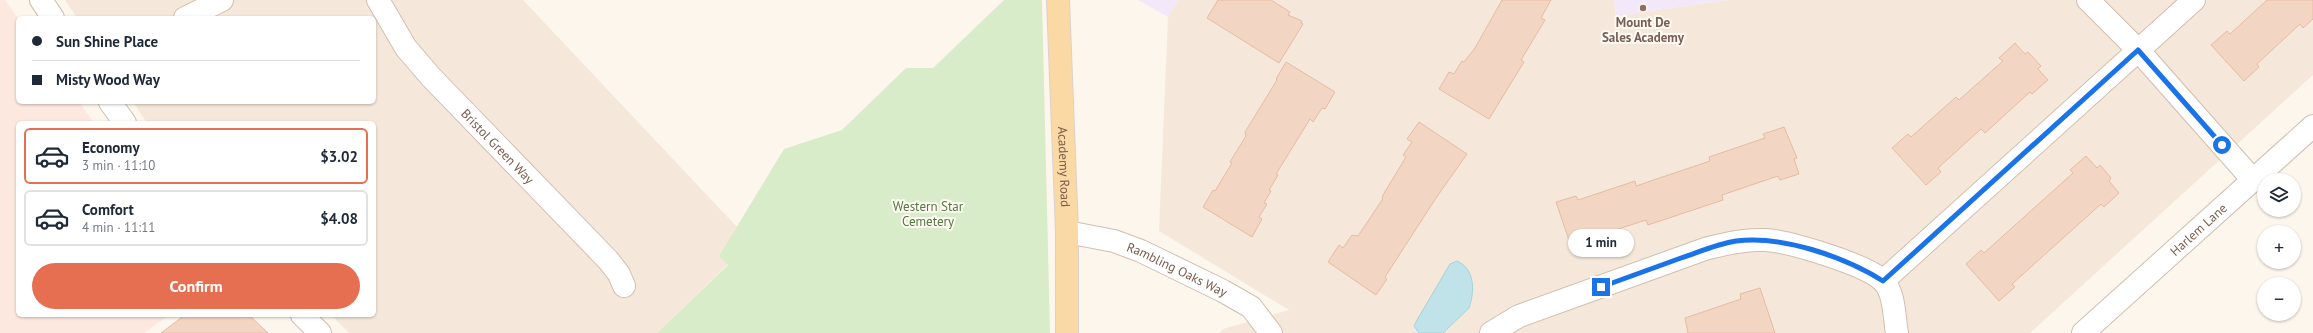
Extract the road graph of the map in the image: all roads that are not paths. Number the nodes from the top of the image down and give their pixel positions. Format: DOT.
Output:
graph roads {
  1 [pos="41,0"];
  2 [pos="222,0"];
  3 [pos="378,0"];
  4 [pos="1058,0"];
  5 [pos="2088,0"];
  6 [pos="2194,0"];
  7 [pos="52,16"];
  8 [pos="188,16"];
  9 [pos="2138,50"];
  10 [pos="111,104"];
  11 [pos="124,121"];
  12 [pos="2313,126"];
  13 [pos="2253,180"];
  14 [pos="1068,232"];
  15 [pos="1883,281"];
  16 [pos="624,286"];
  17 [pos="304,317"];
  18 [pos="320,333"];
  19 [pos="1067,333"];
  20 [pos="1271,333"];
  21 [pos="1491,333"];
  22 [pos="1897,333"];
  23 [pos="2083,333"];
  1 -- 7 [label="street"];
  2 -- 8 [label="street"];
  3 -- 16 [label="street, Bristol Green Way"];
  4 -- 14 [label="main road, Academy Road"];
  5 -- 9 [label="street"];
  6 -- 9 [label="street"];
  9 -- 13 [label="street"];
  9 -- 15 [label="street"];
  10 -- 11 [label="street"];
  12 -- 13 [label="street, Harlem Lane"];
  13 -- 23 [label="street, Harlem Lane"];
  14 -- 19 [label="main road, Academy Road"];
  14 -- 20 [label="street, Rambling Oaks Way"];
  15 -- 21 [label="street"];
  15 -- 22 [label="street"];
  17 -- 18 [label="street"];
}
